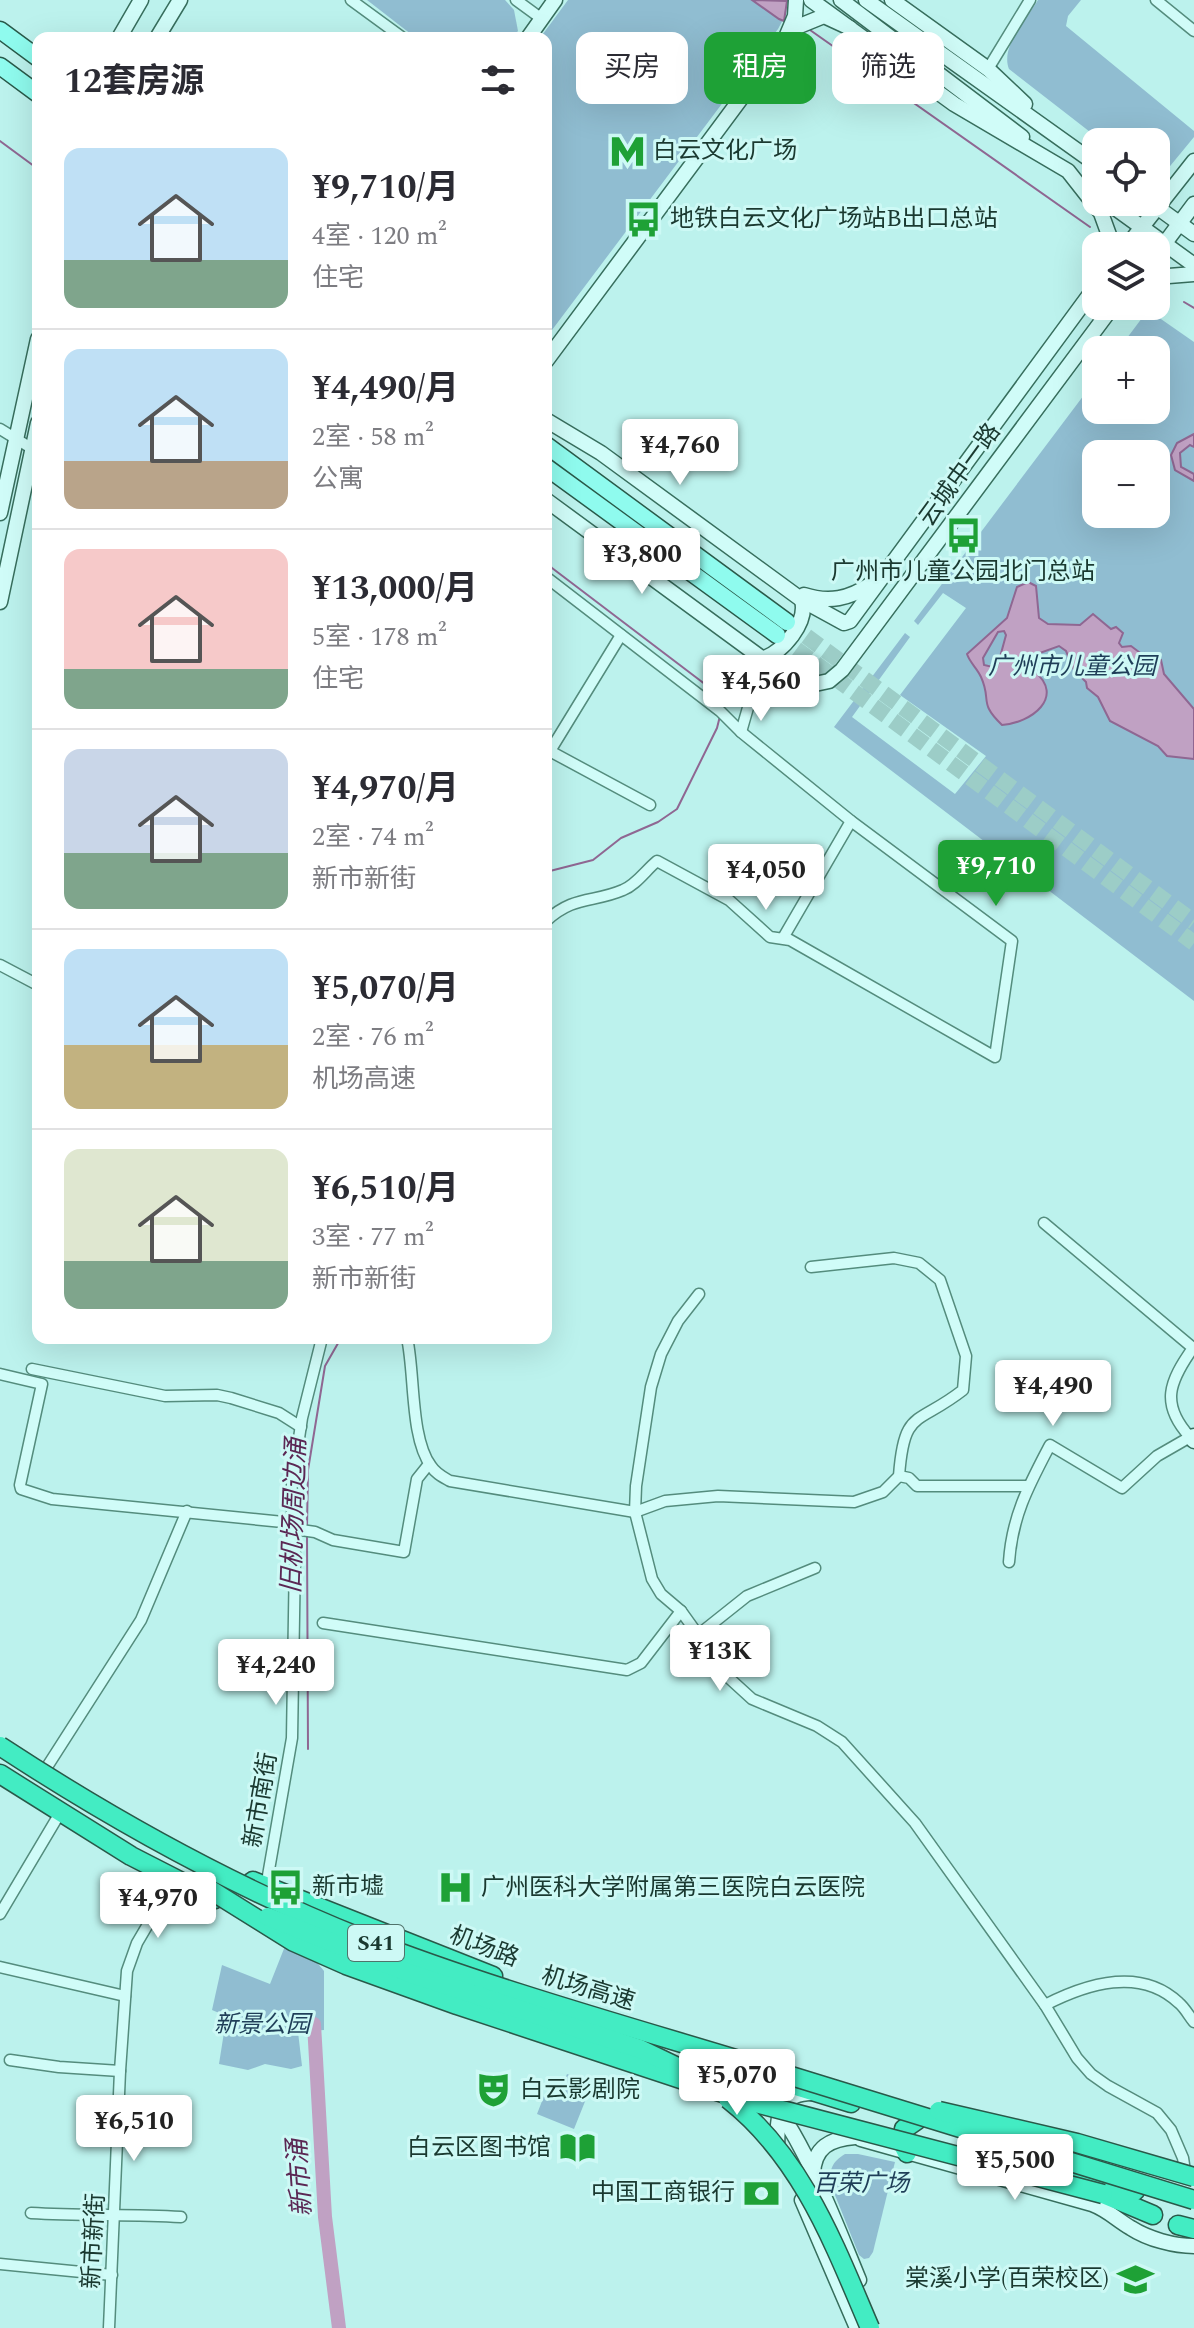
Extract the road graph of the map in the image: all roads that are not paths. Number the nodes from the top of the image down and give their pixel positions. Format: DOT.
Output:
graph roads {
  1 [pos="141,0"];
  2 [pos="180,0"];
  3 [pos="351,0"];
  4 [pos="516,0"];
  5 [pos="555,0"];
  6 [pos="796,0"];
  7 [pos="811,0"];
  8 [pos="841,0"];
  9 [pos="866,0"];
  10 [pos="892,0"];
  11 [pos="1030,0"];
  12 [pos="1156,0"];
  13 [pos="542,19"];
  14 [pos="850,28"];
  15 [pos="0,30"];
  16 [pos="1194,31"];
  17 [pos="122,32"];
  18 [pos="161,32"];
  19 [pos="395,32"];
  20 [pos="532,32"];
  21 [pos="788,32"];
  22 [pos="792,32"];
  23 [pos="32,52"];
  24 [pos="32,57"];
  25 [pos="988,69"];
  26 [pos="7,71"];
  27 [pos="32,90"];
  28 [pos="737,104"];
  29 [pos="1079,152"];
  30 [pos="1082,154"];
  31 [pos="1194,161"];
  32 [pos="1068,171"];
  33 [pos="1082,182"];
  34 [pos="1170,186"];
  35 [pos="1194,204"];
  36 [pos="1125,216"];
  37 [pos="1146,216"];
  38 [pos="1169,216"];
  39 [pos="1179,223"];
  40 [pos="1140,228"];
  41 [pos="1108,232"];
  42 [pos="1137,232"];
  43 [pos="1144,232"];
  44 [pos="1194,234"];
  45 [pos="1170,236"];
  46 [pos="1170,254"];
  47 [pos="1194,265"];
  48 [pos="1194,274"];
  49 [pos="1170,276"];
  50 [pos="1082,308"];
  51 [pos="1099,320"];
  52 [pos="552,353"];
  53 [pos="32,366"];
  54 [pos="552,422"];
  55 [pos="0,429"];
  56 [pos="16,439"];
  57 [pos="32,449"];
  58 [pos="552,450"];
  59 [pos="32,464"];
  60 [pos="552,471"];
  61 [pos="552,504"];
  62 [pos="0,513"];
  63 [pos="884,575"];
  64 [pos="552,582"];
  65 [pos="787,590"];
  66 [pos="802,600"];
  67 [pos="0,602"];
  68 [pos="860,605"];
  69 [pos="879,620"];
  70 [pos="621,635"];
  71 [pos="762,659"];
  72 [pos="741,732"];
  73 [pos="552,744"];
  74 [pos="552,752"];
  75 [pos="650,805"];
  76 [pos="851,821"];
  77 [pos="552,916"];
  78 [pos="783,938"];
  79 [pos="0,965"];
  80 [pos="32,982"];
  81 [pos="1044,1223"];
  82 [pos="811,1267"];
  83 [pos="699,1294"];
  84 [pos="321,1344"];
  85 [pos="408,1344"];
  86 [pos="32,1369"];
  87 [pos="0,1374"];
  88 [pos="301,1427"];
  89 [pos="1193,1438"];
  90 [pos="429,1464"];
  91 [pos="899,1476"];
  92 [pos="1028,1486"];
  93 [pos="187,1511"];
  94 [pos="635,1512"];
  95 [pos="296,1527"];
  96 [pos="1009,1562"];
  97 [pos="815,1568"];
  98 [pos="681,1611"];
  99 [pos="323,1623"];
  100 [pos="698,1635"];
  101 [pos="0,1744"];
  102 [pos="0,1767"];
  103 [pos="45,1770"];
  104 [pos="0,1774"];
  105 [pos="60,1813"];
  106 [pos="174,1880"];
  107 [pos="201,1884"];
  108 [pos="266,1887"];
  109 [pos="0,1914"];
  110 [pos="328,1944"];
  111 [pos="0,1967"];
  112 [pos="125,1996"];
  113 [pos="1045,2005"];
  114 [pos="1194,2022"];
  115 [pos="10,2060"];
  116 [pos="717,2063"];
  117 [pos="120,2071"];
  118 [pos="747,2072"];
  119 [pos="781,2073"];
  120 [pos="707,2086"];
  121 [pos="815,2093"];
  122 [pos="846,2101"];
  123 [pos="780,2112"];
  124 [pos="917,2120"];
  125 [pos="836,2130"];
  126 [pos="855,2137"];
  127 [pos="777,2150"];
  128 [pos="907,2153"];
  129 [pos="1191,2173"];
  130 [pos="813,2174"];
  131 [pos="1164,2184"];
  132 [pos="1194,2193"];
  133 [pos="1194,2200"];
  134 [pos="1194,2208"];
  135 [pos="31,2213"];
  136 [pos="116,2213"];
  137 [pos="1153,2215"];
  138 [pos="181,2217"];
  139 [pos="1194,2246"];
  140 [pos="0,2264"];
  141 [pos="112,2275"];
  142 [pos="109,2328"];
  143 [pos="857,2328"];
  144 [pos="870,2328"];
  145 [pos="879,2328"];
  1 -- 17 [label="main road"];
  2 -- 18 [label="main road"];
  3 -- 19 [label="street"];
  4 -- 13 [label="street"];
  5 -- 13 [label="main road"];
  6 -- 21 [label="main road"];
  7 -- 14 [label="main road"];
  8 -- 32 [label="main road"];
  9 -- 29 [label="main road"];
  10 -- 25 [label="main road"];
  11 -- 25 [label="street"];
  12 -- 16 [label="street"];
  13 -- 20 [label="main road"];
  14 -- 22 [label="main road"];
  14 -- 32 [label="main road"];
  15 -- 23 [label="main road"];
  24 -- 26 [label="main road"];
  25 -- 29 [label="main road"];
  26 -- 27 [label="main road"];
  28 -- 52 [label="main road"];
  29 -- 30 [label="main road"];
  31 -- 34 [label="main road"];
  32 -- 33 [label="main road"];
  32 -- 41 [label="main road"];
  35 -- 39 [label="main road"];
  36 -- 40 [label="main road"];
  37 -- 40 [label="main road"];
  38 -- 39 [label="main road"];
  39 -- 44 [label="main road"];
  39 -- 45 [label="main road"];
  40 -- 42 [label="main road"];
  40 -- 43 [label="main road"];
  46 -- 47 [label="main road"];
  48 -- 49 [label="main road"];
  50 -- 63 [label="main road, 云城中一路"];
  51 -- 69 [label="main road, 云城中一路"];
  53 -- 56 [label="main road"];
  54 -- 65 [label="main road"];
  55 -- 56 [label="street"];
  56 -- 57 [label="street"];
  56 -- 62 [label="main road"];
  58 -- 60 [label="main road"];
  59 -- 67 [label="main road"];
  61 -- 71 [label="main road"];
  63 -- 65 [label="main road"];
  63 -- 68 [label="main road, 云城中一路"];
  64 -- 70 [label="street"];
  65 -- 66 [label="main road"];
  66 -- 68 [label="main road"];
  66 -- 71 [label="main road"];
  68 -- 69 [label="main road"];
  69 -- 71 [label="main road, 云城中一路"];
  70 -- 72 [label="street"];
  70 -- 73 [label="street"];
  71 -- 72 [label="street"];
  72 -- 76 [label="street"];
  74 -- 75 [label="street"];
  76 -- 78 [label="street"];
  76 -- 78 [label="street"];
  77 -- 78 [label="street"];
  79 -- 80 [label="street"];
  81 -- 89 [label="street"];
  82 -- 91 [label="street"];
  83 -- 94 [label="street"];
  84 -- 88 [label="street, 新市南街"];
  85 -- 90 [label="street"];
  86 -- 88 [label="street"];
  87 -- 93 [label="street"];
  88 -- 95 [label="street, 新市南街"];
  89 -- 92 [label="street"];
  90 -- 94 [label="street"];
  90 -- 95 [label="street"];
  91 -- 92 [label="street"];
  91 -- 94 [label="street"];
  92 -- 96 [label="street"];
  93 -- 95 [label="street"];
  93 -- 103 [label="street"];
  94 -- 98 [label="street"];
  95 -- 108 [label="street, 新市南街"];
  97 -- 100 [label="street"];
  98 -- 99 [label="street"];
  98 -- 100 [label="street"];
  100 -- 113 [label="street"];
  101 -- 103 [label="highway, 机场路"];
  101 -- 119 [label="highway, 机场高速 / S41, bridge"];
  102 -- 107 [label="highway, 机场高速 / S41"];
  103 -- 108 [label="highway, 机场路"];
  104 -- 105 [label="highway"];
  105 -- 106 [label="highway"];
  105 -- 109 [label="street"];
  106 -- 110 [label="highway"];
  106 -- 112 [label="street, 新市新街"];
  107 -- 137 [label="highway, bridge"];
  107 -- 144 [label="highway, 机场高速 / S41, bridge"];
  108 -- 116 [label="highway, 机场路"];
  110 -- 120 [label="main road"];
  110 -- 134 [label="highway, bridge"];
  111 -- 112 [label="street"];
  112 -- 117 [label="street, 新市新街"];
  113 -- 114 [label="street"];
  113 -- 129 [label="street"];
  115 -- 117 [label="street"];
  116 -- 118 [label="highway, 机场路"];
  116 -- 120 [label="highway"];
  117 -- 136 [label="street, 新市新街"];
  118 -- 121 [label="highway, 机场路"];
  118 -- 123 [label="main road"];
  119 -- 129 [label="highway, bridge"];
  119 -- 133 [label="highway, 机场高速 / S41, bridge"];
  120 -- 123 [label="main road"];
  120 -- 127 [label="main road"];
  121 -- 122 [label="highway, 机场路"];
  121 -- 123 [label="main road"];
  122 -- 124 [label="highway, 机场路"];
  122 -- 125 [label="highway"];
  123 -- 125 [label="main road"];
  123 -- 127 [label="main road"];
  123 -- 130 [label="main road"];
  124 -- 128 [label="highway"];
  124 -- 131 [label="highway, 机场路"];
  125 -- 126 [label="main road"];
  126 -- 128 [label="main road"];
  126 -- 130 [label="main road"];
  127 -- 143 [label="main road"];
  128 -- 139 [label="main road"];
  129 -- 131 [label="main road"];
  130 -- 145 [label="main road"];
  131 -- 132 [label="highway, 机场路"];
  135 -- 136 [label="street"];
  136 -- 138 [label="street"];
  136 -- 141 [label="street, 新市新街"];
  140 -- 141 [label="street"];
  141 -- 142 [label="street, 新市新街"];
}
